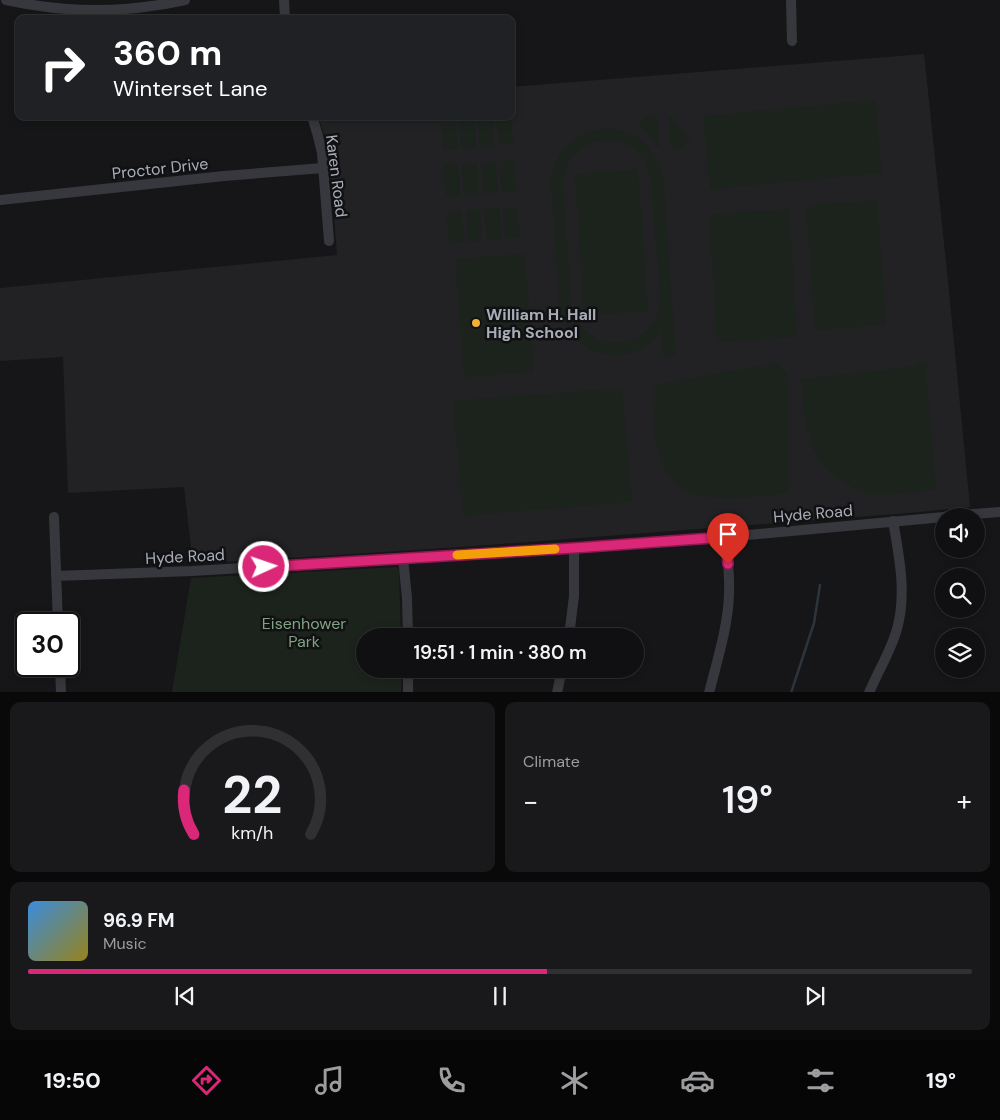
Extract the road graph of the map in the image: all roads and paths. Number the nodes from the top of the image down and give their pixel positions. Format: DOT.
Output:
graph roads {
  1 [pos="6,0"];
  2 [pos="186,0"];
  3 [pos="284,0"];
  4 [pos="791,0"];
  5 [pos="285,15"];
  6 [pos="792,41"];
  7 [pos="313,120"];
  8 [pos="323,168"];
  9 [pos="0,200"];
  10 [pos="329,241"];
  11 [pos="1000,512"];
  12 [pos="985,513"];
  13 [pos="54,517"];
  14 [pos="935,518"];
  15 [pos="893,521"];
  16 [pos="726,537"];
  17 [pos="574,548"];
  18 [pos="403,558"];
  19 [pos="56,576"];
  20 [pos="58,612"];
  21 [pos="408,628"];
  22 [pos="570,628"];
  23 [pos="60,677"];
  24 [pos="408,678"];
  25 [pos="560,678"];
  26 [pos="61,692"];
  27 [pos="408,692"];
  28 [pos="557,692"];
  29 [pos="709,692"];
  30 [pos="869,692"];
  1 -- 2 [label="street"];
  3 -- 5 [label="street"];
  4 -- 6 [label="street"];
  7 -- 8 [label="street, Karen Road"];
  8 -- 9 [label="street, Proctor Drive"];
  8 -- 10 [label="street, Karen Road"];
  11 -- 12 [label="street"];
  13 -- 19 [label="street"];
  14 -- 15 [label="street, Hyde Road"];
  15 -- 16 [label="street, Hyde Road"];
  15 -- 30 [label="street"];
  16 -- 17 [label="street, Hyde Road"];
  16 -- 29 [label="street"];
  17 -- 18 [label="street, Hyde Road"];
  17 -- 22 [label="street"];
  18 -- 19 [label="street, Hyde Road"];
  18 -- 21 [label="street"];
  19 -- 20 [label="street"];
  23 -- 26 [label="street"];
  24 -- 27 [label="street"];
  25 -- 28 [label="street"];
}
